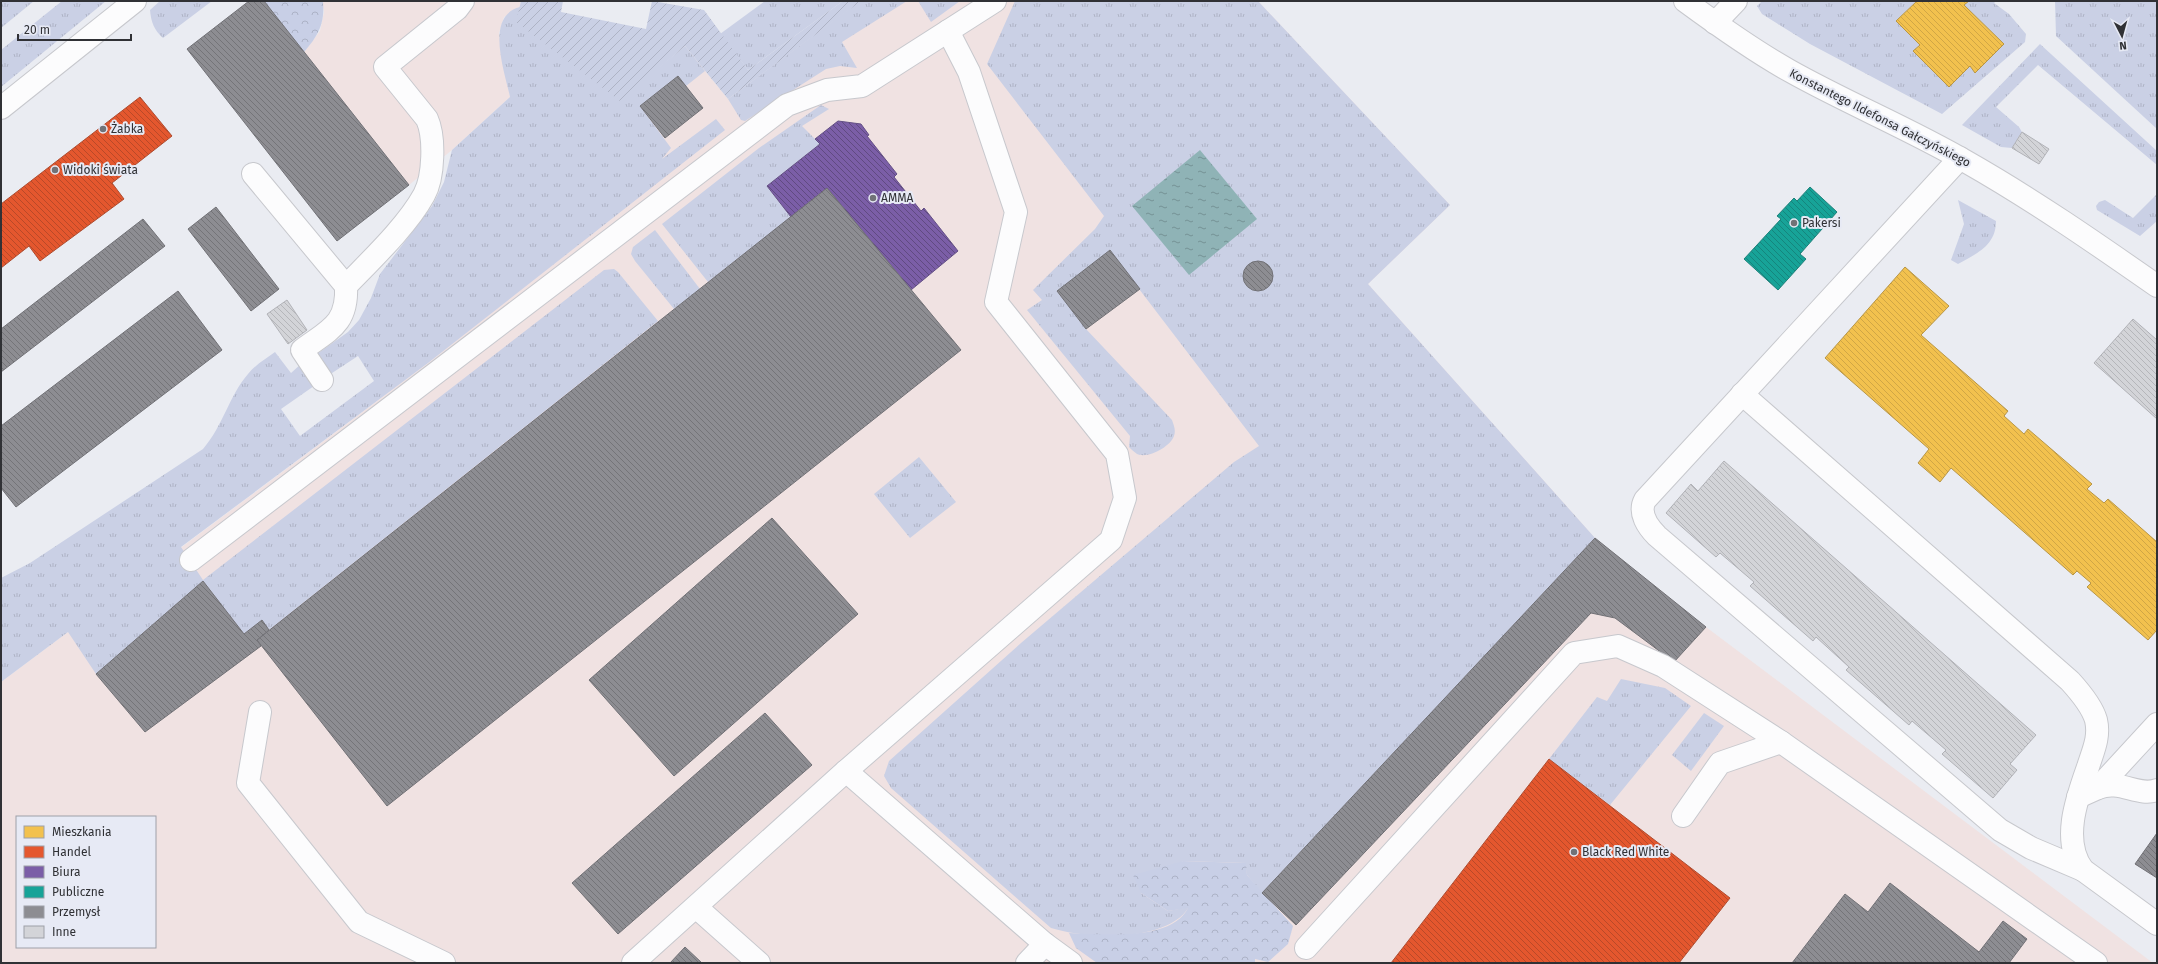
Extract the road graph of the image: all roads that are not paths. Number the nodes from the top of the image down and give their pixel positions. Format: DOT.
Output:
graph roads {
  1 [pos="135,1"];
  2 [pos="463,1"];
  3 [pos="995,1"];
  4 [pos="1685,1"];
  5 [pos="1736,1"];
  6 [pos="1715,23"];
  7 [pos="948,31"];
  8 [pos="1,108"];
  9 [pos="1960,158"];
  10 [pos="253,174"];
  11 [pos="346,286"];
  12 [pos="2157,286"];
  13 [pos="322,380"];
  14 [pos="1742,394"];
  15 [pos="191,560"];
  16 [pos="260,712"];
  17 [pos="2157,724"];
  18 [pos="1781,742"];
  19 [pos="846,772"];
  20 [pos="2098,788"];
  21 [pos="2157,790"];
  22 [pos="2078,798"];
  23 [pos="1683,816"];
  24 [pos="2083,870"];
  25 [pos="696,907"];
  26 [pos="2157,924"];
  27 [pos="1045,944"];
  28 [pos="1306,948"];
  29 [pos="444,963"];
  30 [pos="632,963"];
  31 [pos="759,963"];
  32 [pos="1027,963"];
  33 [pos="1071,963"];
  34 [pos="2096,963"];
  1 -- 8 [label="street"];
  2 -- 11 [label="street"];
  3 -- 7 [label="street"];
  4 -- 6 [label="street, Konstantego Ildefonsa Gałczyńskiego"];
  5 -- 6 [label="street"];
  6 -- 9 [label="street, Konstantego Ildefonsa Gałczyńskiego"];
  7 -- 15 [label="street"];
  7 -- 19 [label="street"];
  9 -- 12 [label="street, Konstantego Ildefonsa Gałczyńskiego"];
  9 -- 14 [label="street"];
  10 -- 11 [label="street"];
  11 -- 13 [label="street"];
  14 -- 22 [label="street"];
  14 -- 24 [label="street"];
  16 -- 29 [label="street"];
  17 -- 20 [label="street"];
  18 -- 23 [label="street"];
  18 -- 28 [label="street"];
  18 -- 34 [label="street"];
  19 -- 25 [label="street"];
  19 -- 27 [label="street"];
  20 -- 21 [label="street"];
  20 -- 22 [label="street"];
  22 -- 24 [label="street"];
  24 -- 26 [label="street"];
  25 -- 30 [label="street"];
  25 -- 31 [label="street"];
  27 -- 32 [label="street"];
  27 -- 33 [label="street"];
}
